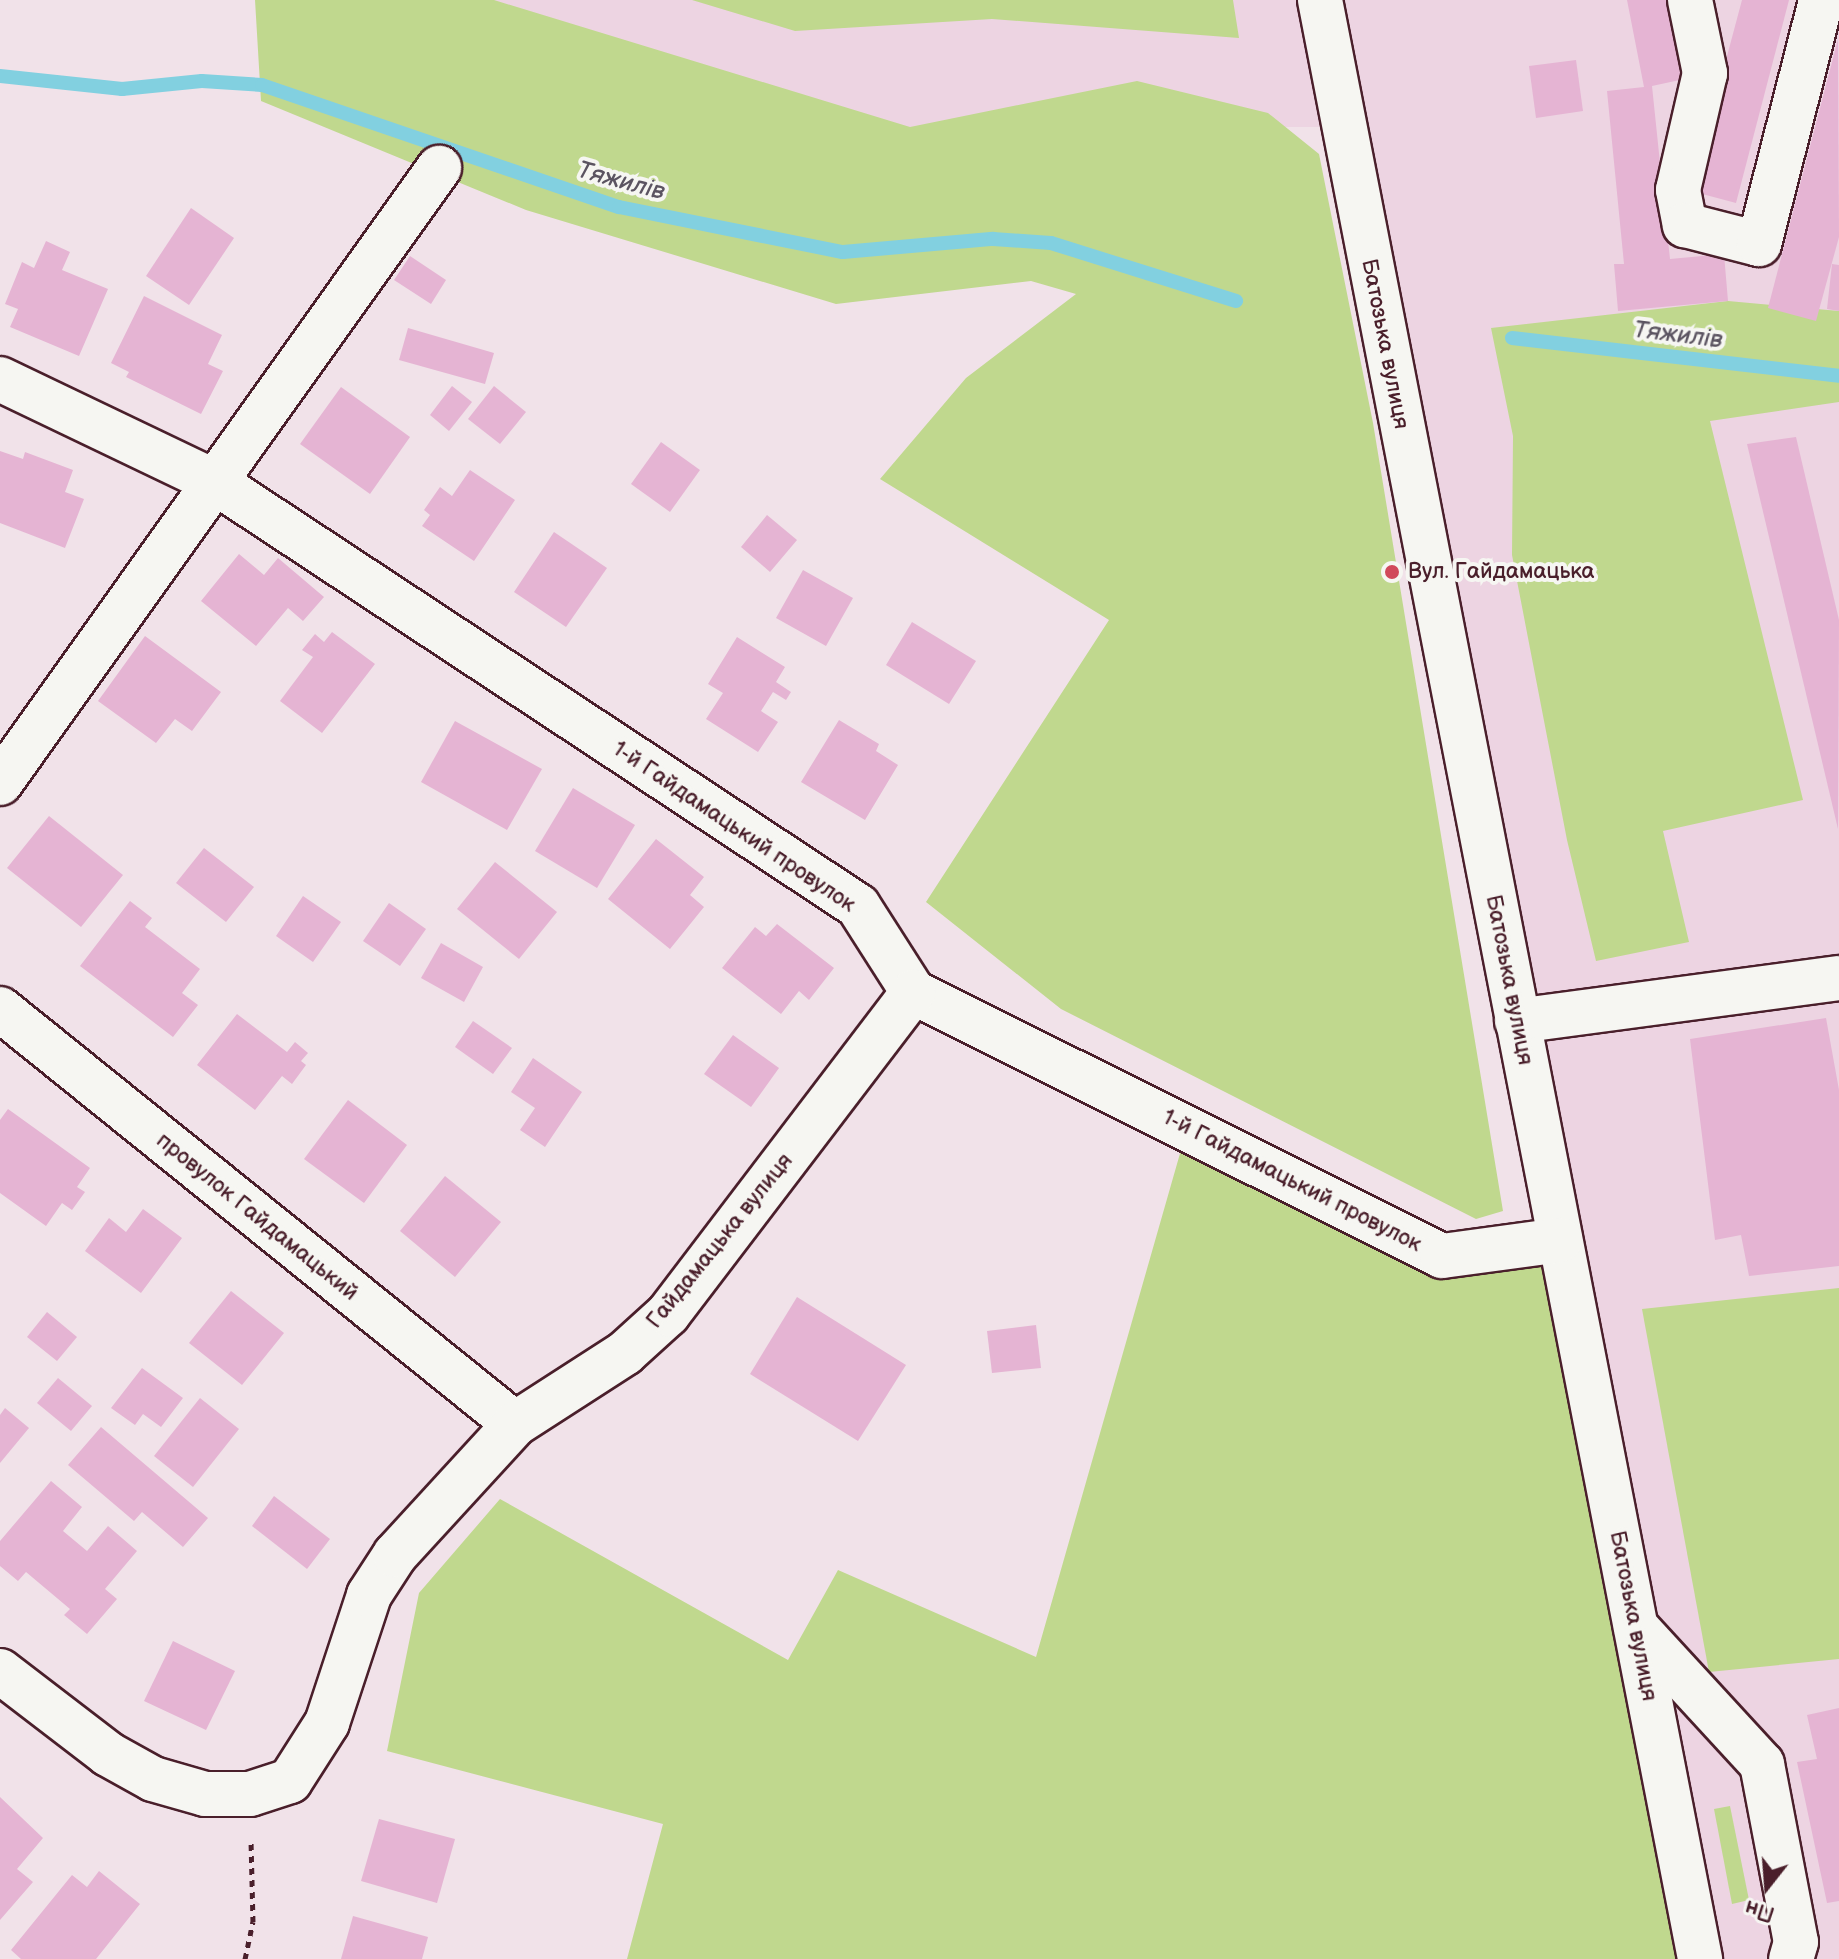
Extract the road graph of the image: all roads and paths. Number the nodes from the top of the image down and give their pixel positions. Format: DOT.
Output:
graph roads {
  1 [pos="1320,0"];
  2 [pos="1690,0"];
  3 [pos="1821,0"];
  4 [pos="439,168"];
  5 [pos="0,379"];
  6 [pos="215,482"];
  7 [pos="0,783"];
  8 [pos="1839,978"];
  9 [pos="913,992"];
  10 [pos="0,1009"];
  11 [pos="1517,1021"];
  12 [pos="1560,1240"];
  13 [pos="515,1424"];
  14 [pos="1636,1627"];
  15 [pos="0,1671"];
  16 [pos="250,1794"];
  17 [pos="245,1959"];
  18 [pos="1700,1959"];
  19 [pos="1791,1959"];
  1 -- 11 [label="street, Батозька вулиця"];
  2 -- 3 [label="street"];
  4 -- 6 [label="street"];
  5 -- 6 [label="street, 1-й Гайдамацький провулок"];
  6 -- 7 [label="street"];
  6 -- 9 [label="street, 1-й Гайдамацький провулок"];
  8 -- 11 [label="street"];
  9 -- 12 [label="street, 1-й Гайдамацький провулок"];
  9 -- 13 [label="street, Гайдамацька вулиця"];
  10 -- 13 [label="street, провулок Гайдамацький"];
  11 -- 12 [label="street, Батозька вулиця"];
  12 -- 14 [label="street, Батозька вулиця"];
  13 -- 16 [label="street, Гайдамацька вулиця"];
  14 -- 18 [label="street, Батозька вулиця"];
  14 -- 19 [label="street"];
  15 -- 16 [label="street, Гайдамацька вулиця"];
  16 -- 17 [label="path"];
}
